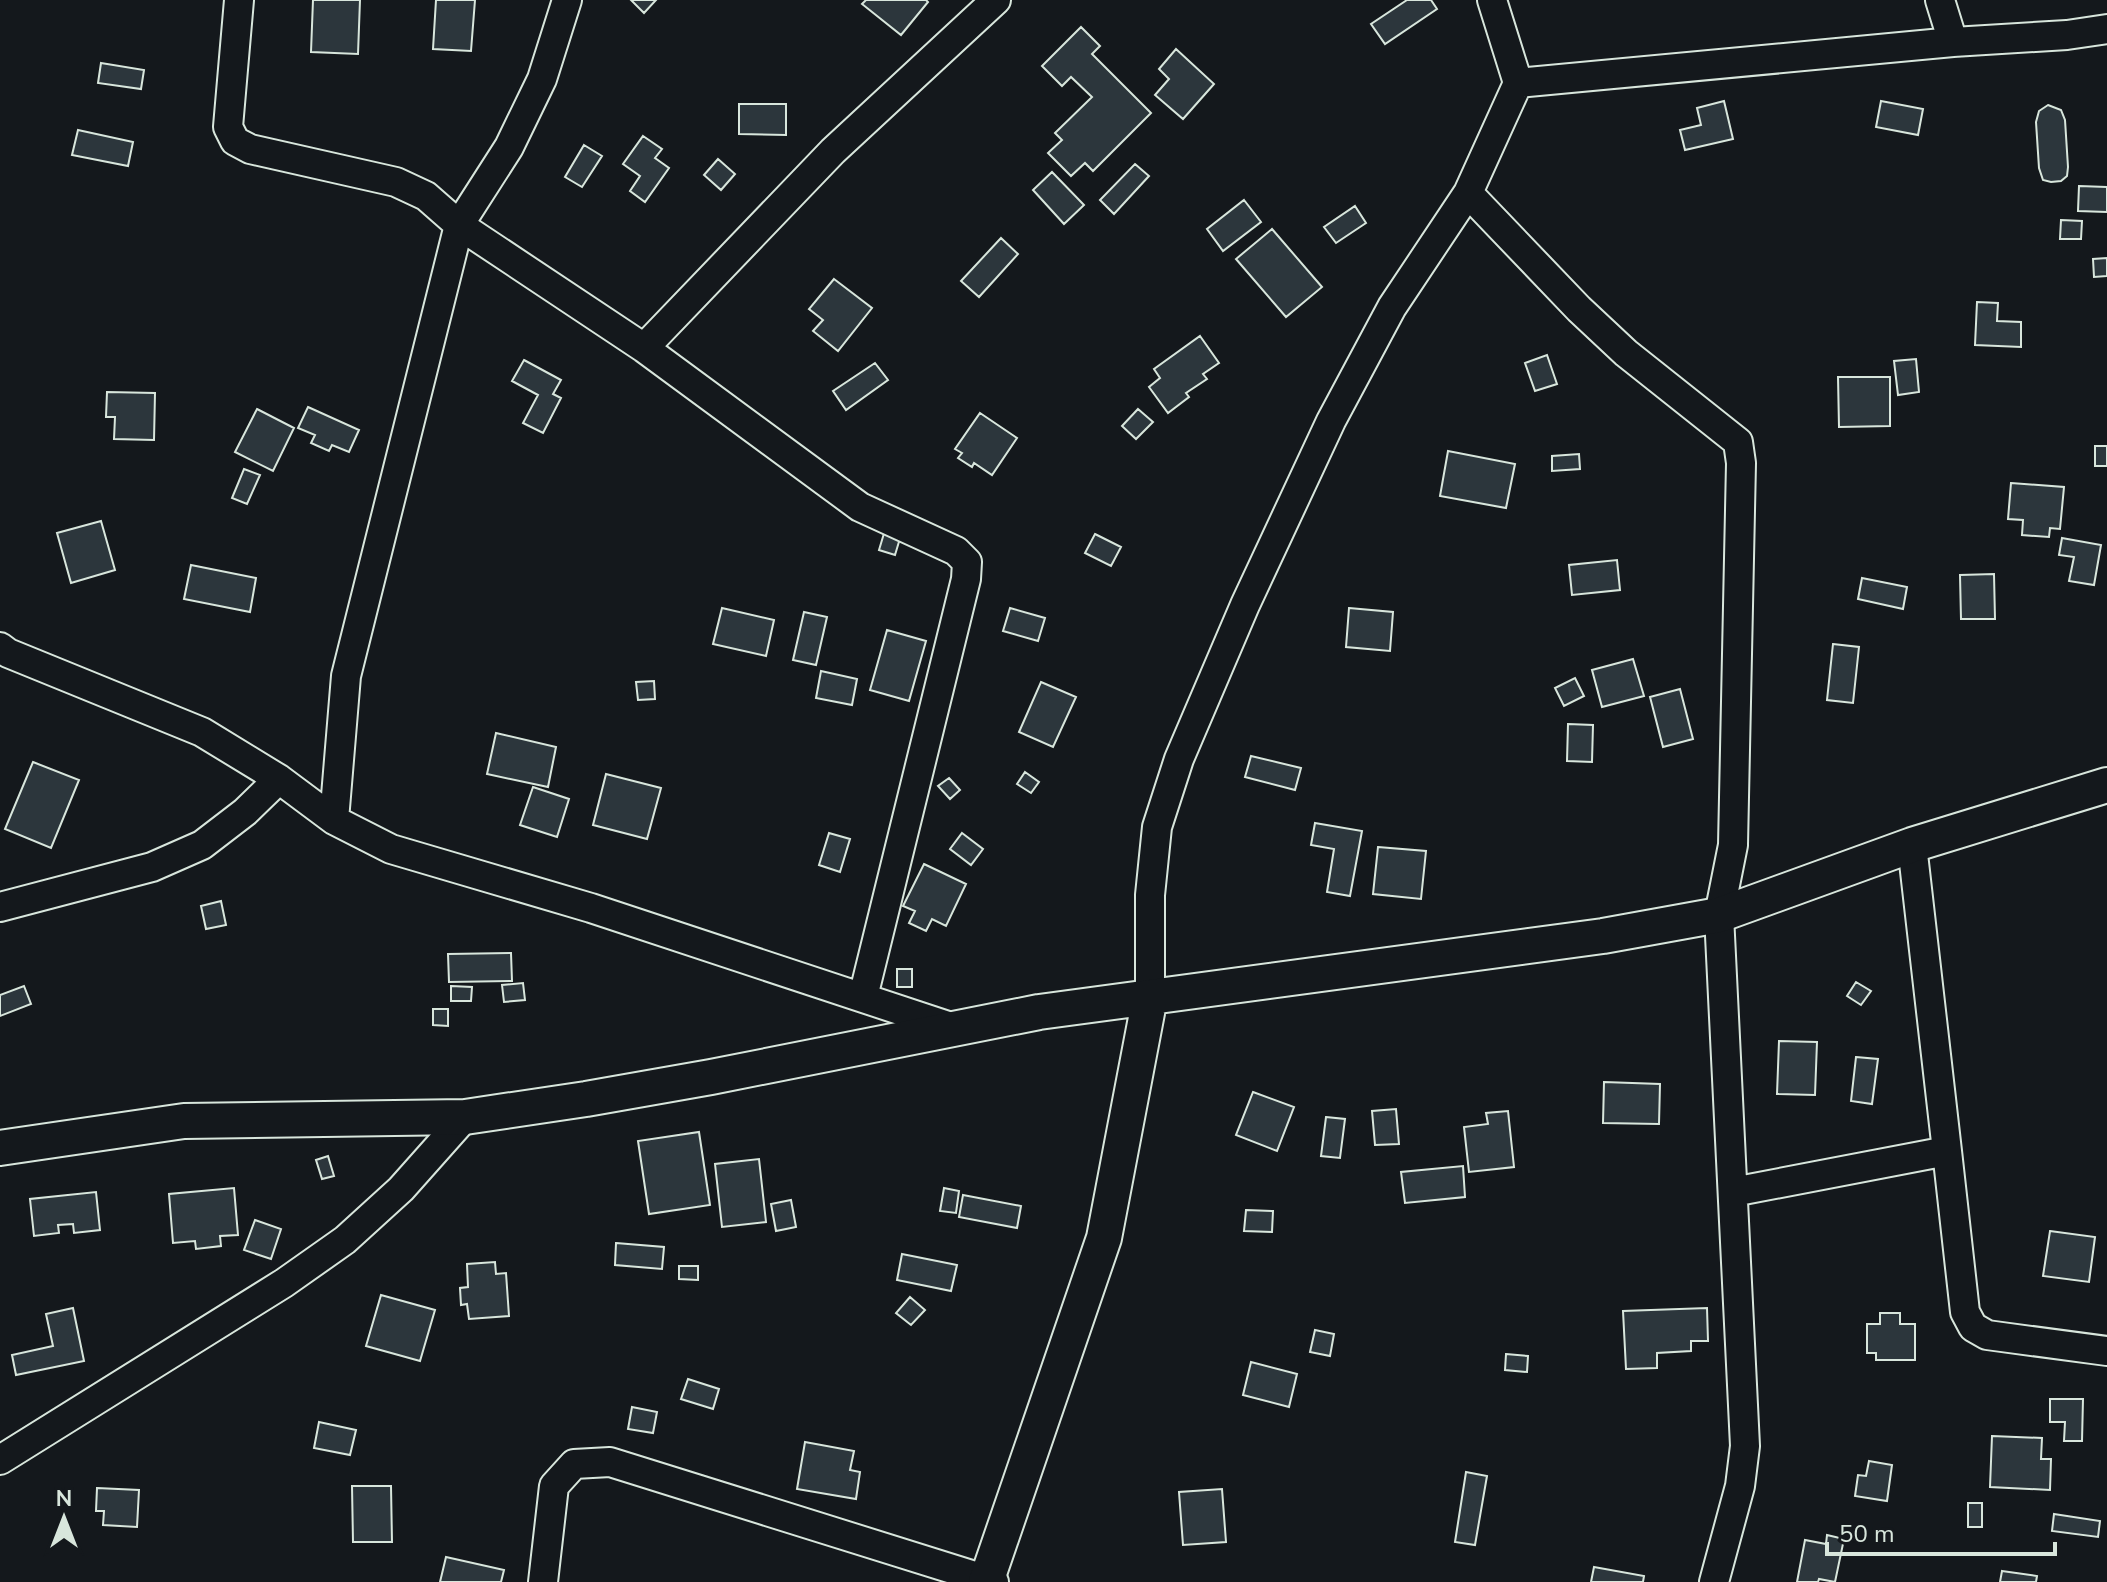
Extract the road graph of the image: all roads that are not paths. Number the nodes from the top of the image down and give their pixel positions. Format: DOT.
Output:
graph roads {
  1 [pos="239,0"];
  2 [pos="567,0"];
  3 [pos="996,0"];
  4 [pos="1492,0"];
  5 [pos="1940,0"];
  6 [pos="2107,29"];
  7 [pos="1953,42"];
  8 [pos="1518,83"];
  9 [pos="1468,193"];
  10 [pos="459,225"];
  11 [pos="644,348"];
  12 [pos="0,647"];
  13 [pos="279,779"];
  14 [pos="2107,785"];
  15 [pos="334,820"];
  16 [pos="1912,845"];
  17 [pos="0,907"];
  18 [pos="1719,915"];
  19 [pos="863,997"];
  20 [pos="1150,997"];
  21 [pos="957,1029"];
  22 [pos="465,1117"];
  23 [pos="0,1148"];
  24 [pos="1947,1151"];
  25 [pos="1733,1192"];
  26 [pos="2107,1351"];
  27 [pos="0,1460"];
  28 [pos="989,1581"];
  29 [pos="543,1582"];
  30 [pos="1714,1582"];
  1 -- 10 [label="street"];
  2 -- 10 [label="street"];
  3 -- 11 [label="street"];
  4 -- 8 [label="street"];
  5 -- 7 [label="street"];
  6 -- 7 [label="street"];
  7 -- 8 [label="street"];
  8 -- 9 [label="street"];
  9 -- 18 [label="street"];
  9 -- 20 [label="street"];
  10 -- 11 [label="street"];
  10 -- 15 [label="street"];
  11 -- 19 [label="street"];
  12 -- 13 [label="street"];
  13 -- 15 [label="street"];
  13 -- 17 [label="street"];
  14 -- 16 [label="street"];
  15 -- 19 [label="street"];
  16 -- 18 [label="street"];
  16 -- 24 [label="street"];
  18 -- 20 [label="street"];
  18 -- 25 [label="street"];
  19 -- 21 [label="street"];
  20 -- 21 [label="street"];
  20 -- 28 [label="street"];
  21 -- 22 [label="street"];
  22 -- 23 [label="street"];
  22 -- 27 [label="street"];
  24 -- 25 [label="street"];
  24 -- 26 [label="street"];
  25 -- 30 [label="street"];
  28 -- 29 [label="street"];
}
